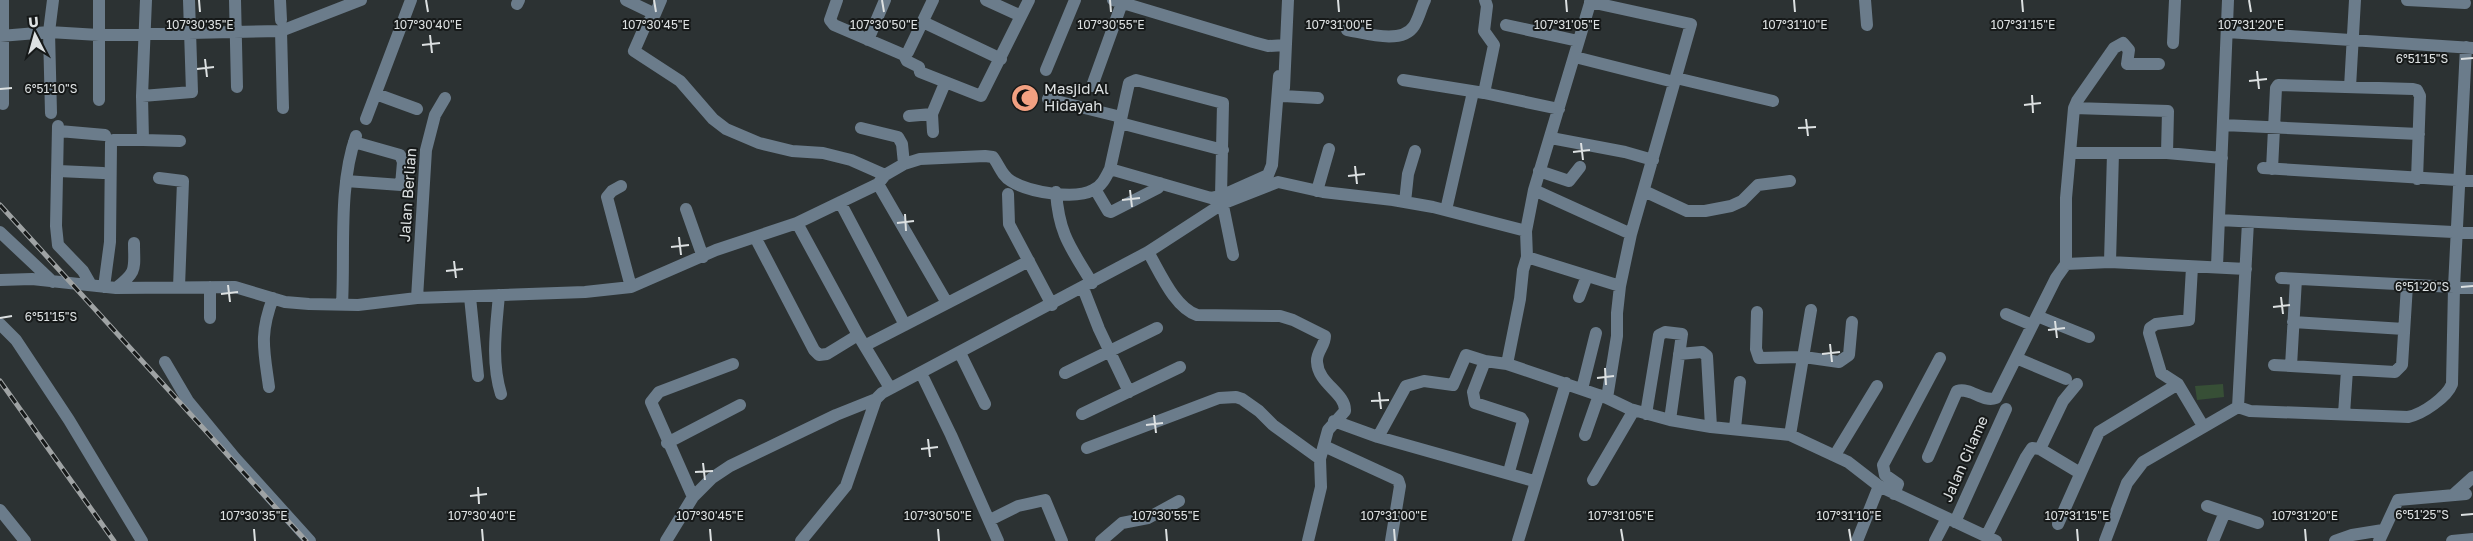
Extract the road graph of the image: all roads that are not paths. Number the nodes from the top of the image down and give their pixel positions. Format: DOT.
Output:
graph roads {
  1 [pos="3,0"];
  2 [pos="53,0"];
  3 [pos="99,0"];
  4 [pos="146,0"];
  5 [pos="189,0"];
  6 [pos="235,0"];
  7 [pos="280,0"];
  8 [pos="362,0"];
  9 [pos="411,0"];
  10 [pos="626,0"];
  11 [pos="661,0"];
  12 [pos="836,0"];
  13 [pos="885,0"];
  14 [pos="933,0"];
  15 [pos="986,0"];
  16 [pos="1029,0"];
  17 [pos="1075,0"];
  18 [pos="1288,0"];
  19 [pos="1425,0"];
  20 [pos="1485,0"];
  21 [pos="1865,0"];
  22 [pos="2175,0"];
  23 [pos="2228,0"];
  24 [pos="2355,0"];
  25 [pos="2407,0"];
  26 [pos="1591,1"];
  27 [pos="2440,1"];
  28 [pos="1118,2"];
  29 [pos="2465,3"];
  30 [pos="655,14"];
  31 [pos="1021,16"];
  32 [pos="923,22"];
  33 [pos="1506,25"];
  34 [pos="1867,25"];
  35 [pos="281,26"];
  36 [pos="1347,30"];
  37 [pos="49,32"];
  38 [pos="2227,32"];
  39 [pos="236,33"];
  40 [pos="190,34"];
  41 [pos="2,35"];
  42 [pos="144,35"];
  43 [pos="99,36"];
  44 [pos="868,40"];
  45 [pos="1578,41"];
  46 [pos="2353,41"];
  47 [pos="2173,43"];
  48 [pos="1281,45"];
  49 [pos="2470,48"];
  50 [pos="904,55"];
  51 [pos="1575,57"];
  52 [pos="1001,59"];
  53 [pos="2105,61"];
  54 [pos="2127,64"];
  55 [pos="2159,64"];
  56 [pos="1046,70"];
  57 [pos="1279,76"];
  58 [pos="1403,80"];
  59 [pos="1675,80"];
  60 [pos="945,83"];
  61 [pos="1092,86"];
  62 [pos="238,87"];
  63 [pos="2350,88"];
  64 [pos="1478,92"];
  65 [pos="376,94"];
  66 [pos="142,96"];
  67 [pos="1283,96"];
  68 [pos="445,98"];
  69 [pos="1318,98"];
  70 [pos="1048,99"];
  71 [pos="100,100"];
  72 [pos="1773,101"];
  73 [pos="3,104"];
  74 [pos="283,108"];
  75 [pos="2074,108"];
  76 [pos="416,109"];
  77 [pos="1559,109"];
  78 [pos="51,113"];
  79 [pos="932,114"];
  80 [pos="909,116"];
  81 [pos="366,118"];
  82 [pos="1120,120"];
  83 [pos="2223,125"];
  84 [pos="2274,127"];
  85 [pos="861,128"];
  86 [pos="933,132"];
  87 [pos="2419,134"];
  88 [pos="105,135"];
  89 [pos="1551,138"];
  90 [pos="142,140"];
  91 [pos="180,140"];
  92 [pos="1329,149"];
  93 [pos="1223,150"];
  94 [pos="1415,152"];
  95 [pos="2070,153"];
  96 [pos="2113,153"];
  97 [pos="2168,154"];
  98 [pos="2222,158"];
  99 [pos="1653,160"];
  100 [pos="904,164"];
  101 [pos="1580,167"];
  102 [pos="1110,169"];
  103 [pos="1539,171"];
  104 [pos="58,172"];
  105 [pos="103,173"];
  106 [pos="159,178"];
  107 [pos="881,179"];
  108 [pos="2417,179"];
  109 [pos="346,181"];
  110 [pos="1790,181"];
  111 [pos="2460,181"];
  112 [pos="2473,181"];
  113 [pos="1278,182"];
  114 [pos="1160,183"];
  115 [pos="621,186"];
  116 [pos="1095,190"];
  117 [pos="1534,190"];
  118 [pos="1317,191"];
  119 [pos="1644,191"];
  120 [pos="1056,192"];
  121 [pos="1008,194"];
  122 [pos="1222,200"];
  123 [pos="840,202"];
  124 [pos="1405,202"];
  125 [pos="686,209"];
  126 [pos="1446,210"];
  127 [pos="2219,220"];
  128 [pos="2248,222"];
  129 [pos="797,223"];
  130 [pos="1526,231"];
  131 [pos="0,232"];
  132 [pos="2456,232"];
  133 [pos="2473,233"];
  134 [pos="1631,234"];
  135 [pos="755,237"];
  136 [pos="134,243"];
  137 [pos="1148,252"];
  138 [pos="1233,256"];
  139 [pos="704,257"];
  140 [pos="1527,257"];
  141 [pos="1029,261"];
  142 [pos="2110,262"];
  143 [pos="2066,264"];
  144 [pos="2217,266"];
  145 [pos="2192,267"];
  146 [pos="2246,269"];
  147 [pos="1587,276"];
  148 [pos="2282,278"];
  149 [pos="2296,279"];
  150 [pos="0,280"];
  151 [pos="53,282"];
  152 [pos="1088,285"];
  153 [pos="2407,285"];
  154 [pos="631,286"];
  155 [pos="1620,286"];
  156 [pos="104,287"];
  157 [pos="179,287"];
  158 [pos="210,287"];
  159 [pos="2454,287"];
  160 [pos="2473,288"];
  161 [pos="499,296"];
  162 [pos="470,297"];
  163 [pos="273,298"];
  164 [pos="417,298"];
  165 [pos="1580,298"];
  166 [pos="947,303"];
  167 [pos="342,304"];
  168 [pos="1052,304"];
  169 [pos="1811,310"];
  170 [pos="1757,312"];
  171 [pos="2006,314"];
  172 [pos="210,318"];
  173 [pos="2035,320"];
  174 [pos="1852,322"];
  175 [pos="2293,322"];
  176 [pos="0,324"];
  177 [pos="905,325"];
  178 [pos="1157,328"];
  179 [pos="2404,329"];
  180 [pos="1596,333"];
  181 [pos="2089,337"];
  182 [pos="862,340"];
  183 [pos="1109,351"];
  184 [pos="960,353"];
  185 [pos="1679,354"];
  186 [pos="1804,358"];
  187 [pos="1940,358"];
  188 [pos="2016,358"];
  189 [pos="1485,361"];
  190 [pos="164,362"];
  191 [pos="733,364"];
  192 [pos="1507,364"];
  193 [pos="2274,365"];
  194 [pos="2291,366"];
  195 [pos="1180,367"];
  196 [pos="2347,370"];
  197 [pos="921,373"];
  198 [pos="1065,373"];
  199 [pos="478,376"];
  200 [pos="1740,382"];
  201 [pos="1566,384"];
  202 [pos="2178,384"];
  203 [pos="1877,386"];
  204 [pos="269,388"];
  205 [pos="890,388"];
  206 [pos="1582,389"];
  207 [pos="1129,392"];
  208 [pos="501,394"];
  209 [pos="1603,397"];
  210 [pos="876,399"];
  211 [pos="986,404"];
  212 [pos="740,405"];
  213 [pos="2238,407"];
  214 [pos="2006,410"];
  215 [pos="1640,412"];
  216 [pos="1082,414"];
  217 [pos="2344,414"];
  218 [pos="1670,420"];
  219 [pos="1334,421"];
  220 [pos="2203,426"];
  221 [pos="1711,427"];
  222 [pos="1735,428"];
  223 [pos="1585,435"];
  224 [pos="1790,435"];
  225 [pos="1378,436"];
  226 [pos="667,443"];
  227 [pos="1324,446"];
  228 [pos="1087,448"];
  229 [pos="2040,449"];
  230 [pos="1835,454"];
  231 [pos="1928,457"];
  232 [pos="1320,459"];
  233 [pos="1510,468"];
  234 [pos="2080,473"];
  235 [pos="2473,477"];
  236 [pos="1593,480"];
  237 [pos="1534,481"];
  238 [pos="1879,486"];
  239 [pos="1894,494"];
  240 [pos="694,498"];
  241 [pos="1179,502"];
  242 [pos="2207,506"];
  243 [pos="0,512"];
  244 [pos="2225,512"];
  245 [pos="990,520"];
  246 [pos="1951,520"];
  247 [pos="2258,523"];
  248 [pos="2058,524"];
  249 [pos="2381,536"];
  250 [pos="1985,539"];
  251 [pos="2473,539"];
  252 [pos="25,541"];
  253 [pos="142,541"];
  254 [pos="310,541"];
  255 [pos="666,541"];
  256 [pos="801,541"];
  257 [pos="998,541"];
  258 [pos="1062,541"];
  259 [pos="1101,541"];
  260 [pos="1308,541"];
  261 [pos="1391,541"];
  262 [pos="1518,541"];
  263 [pos="1857,541"];
  264 [pos="1935,541"];
  265 [pos="2105,541"];
  266 [pos="2213,541"];
  267 [pos="2336,541"];
  268 [pos="2452,541"];
  1 -- 41 [label="street"];
  2 -- 37 [label="street"];
  3 -- 43 [label="street"];
  4 -- 42 [label="street"];
  5 -- 40 [label="street"];
  6 -- 39 [label="street"];
  7 -- 35 [label="street"];
  8 -- 35 [label="street"];
  9 -- 65 [label="street"];
  10 -- 30 [label="street"];
  11 -- 30 [label="street"];
  12 -- 44 [label="street"];
  13 -- 44 [label="street"];
  14 -- 32 [label="street"];
  15 -- 31 [label="street"];
  16 -- 31 [label="street"];
  17 -- 56 [label="street"];
  18 -- 48 [label="street"];
  19 -- 36 [label="street"];
  20 -- 64 [label="street"];
  21 -- 34 [label="street"];
  22 -- 47 [label="street"];
  23 -- 38 [label="street"];
  24 -- 46 [label="street"];
  25 -- 27 [label="street"];
  26 -- 45 [label="street"];
  26 -- 59 [label="street"];
  27 -- 29 [label="street"];
  28 -- 48 [label="street"];
  28 -- 61 [label="street"];
  30 -- 107 [label="street"];
  31 -- 52 [label="street"];
  32 -- 50 [label="street"];
  32 -- 52 [label="street"];
  33 -- 45 [label="street"];
  35 -- 39 [label="street"];
  35 -- 74 [label="street"];
  37 -- 41 [label="street"];
  37 -- 43 [label="street"];
  37 -- 78 [label="street"];
  38 -- 46 [label="street"];
  38 -- 83 [label="street"];
  39 -- 40 [label="street"];
  39 -- 62 [label="street"];
  40 -- 42 [label="street"];
  40 -- 66 [label="street"];
  41 -- 73 [label="street"];
  42 -- 43 [label="street"];
  42 -- 66 [label="street"];
  43 -- 71 [label="street"];
  44 -- 50 [label="street"];
  45 -- 51 [label="street"];
  46 -- 49 [label="street"];
  46 -- 63 [label="street"];
  48 -- 67 [label="street"];
  49 -- 111 [label="street"];
  50 -- 60 [label="street"];
  51 -- 59 [label="street"];
  51 -- 77 [label="street"];
  52 -- 60 [label="street"];
  53 -- 54 [label="street"];
  53 -- 54 [label="street"];
  53 -- 75 [label="street"];
  54 -- 55 [label="street"];
  57 -- 122 [label="street"];
  58 -- 64 [label="street"];
  59 -- 72 [label="street"];
  59 -- 99 [label="street"];
  60 -- 79 [label="street"];
  63 -- 84 [label="street"];
  63 -- 87 [label="street"];
  64 -- 77 [label="street"];
  64 -- 126 [label="street"];
  65 -- 76 [label="street"];
  65 -- 81 [label="street"];
  66 -- 90 [label="street"];
  67 -- 69 [label="street"];
  67 -- 113 [label="street"];
  68 -- 164 [label="street, Jalan Berlian"];
  70 -- 82 [label="street"];
  75 -- 95 [label="street"];
  75 -- 97 [label="street"];
  77 -- 89 [label="street"];
  79 -- 80 [label="street"];
  79 -- 86 [label="street"];
  82 -- 93 [label="street"];
  82 -- 93 [label="street"];
  82 -- 102 [label="street"];
  83 -- 84 [label="street"];
  83 -- 98 [label="street"];
  84 -- 87 [label="street"];
  84 -- 108 [label="street"];
  85 -- 100 [label="street"];
  87 -- 108 [label="street"];
  88 -- 104 [label="street"];
  89 -- 99 [label="street"];
  89 -- 103 [label="street"];
  90 -- 91 [label="street"];
  90 -- 156 [label="street"];
  92 -- 118 [label="street"];
  93 -- 122 [label="street"];
  94 -- 124 [label="street"];
  95 -- 96 [label="street"];
  95 -- 143 [label="street"];
  96 -- 97 [label="street"];
  96 -- 142 [label="street"];
  97 -- 98 [label="street"];
  98 -- 127 [label="street"];
  99 -- 119 [label="street"];
  100 -- 107 [label="street"];
  100 -- 120 [label="street"];
  101 -- 103 [label="street"];
  102 -- 114 [label="street"];
  102 -- 116 [label="street"];
  103 -- 117 [label="street"];
  104 -- 105 [label="street"];
  104 -- 156 [label="street"];
  106 -- 157 [label="street"];
  107 -- 123 [label="street"];
  107 -- 166 [label="street"];
  108 -- 111 [label="street"];
  109 -- 109 [label="street"];
  109 -- 167 [label="street"];
  110 -- 119 [label="street"];
  111 -- 112 [label="street"];
  111 -- 132 [label="street"];
  113 -- 118 [label="street"];
  113 -- 122 [label="street"];
  114 -- 116 [label="street"];
  114 -- 122 [label="street"];
  115 -- 154 [label="street"];
  116 -- 120 [label="street"];
  117 -- 130 [label="street"];
  117 -- 134 [label="street"];
  118 -- 124 [label="street"];
  119 -- 134 [label="street"];
  120 -- 152 [label="street"];
  121 -- 141 [label="street"];
  122 -- 137 [label="street"];
  122 -- 138 [label="street"];
  123 -- 129 [label="street"];
  123 -- 177 [label="street"];
  124 -- 126 [label="street"];
  125 -- 139 [label="street"];
  126 -- 130 [label="street"];
  127 -- 128 [label="street"];
  127 -- 144 [label="street"];
  128 -- 132 [label="street"];
  128 -- 146 [label="street"];
  129 -- 135 [label="street"];
  129 -- 182 [label="street"];
  130 -- 140 [label="street"];
  131 -- 151 [label="street"];
  132 -- 133 [label="street"];
  132 -- 159 [label="street"];
  134 -- 155 [label="street"];
  135 -- 139 [label="street"];
  135 -- 182 [label="street"];
  136 -- 156 [label="street"];
  137 -- 152 [label="street"];
  137 -- 219 [label="street"];
  139 -- 154 [label="street"];
  140 -- 147 [label="street"];
  140 -- 192 [label="street"];
  141 -- 166 [label="street"];
  141 -- 168 [label="street"];
  142 -- 143 [label="street"];
  142 -- 145 [label="street"];
  143 -- 173 [label="street"];
  144 -- 145 [label="street"];
  144 -- 146 [label="street"];
  145 -- 202 [label="street"];
  146 -- 213 [label="street"];
  147 -- 155 [label="street"];
  147 -- 165 [label="street"];
  148 -- 149 [label="street"];
  149 -- 153 [label="street"];
  149 -- 175 [label="street"];
  150 -- 151 [label="street"];
  151 -- 156 [label="street"];
  152 -- 168 [label="street"];
  152 -- 183 [label="street"];
  153 -- 159 [label="street"];
  153 -- 179 [label="street"];
  154 -- 161 [label="street"];
  155 -- 209 [label="street"];
  156 -- 157 [label="street"];
  157 -- 158 [label="street"];
  158 -- 163 [label="street"];
  158 -- 172 [label="street"];
  159 -- 160 [label="street"];
  159 -- 217 [label="street"];
  161 -- 162 [label="street"];
  161 -- 208 [label="street"];
  162 -- 164 [label="street"];
  162 -- 199 [label="street"];
  163 -- 167 [label="street"];
  163 -- 204 [label="street"];
  164 -- 167 [label="street"];
  166 -- 177 [label="street"];
  168 -- 184 [label="street"];
  169 -- 186 [label="street"];
  170 -- 186 [label="street"];
  171 -- 173 [label="street"];
  173 -- 181 [label="street"];
  173 -- 188 [label="street"];
  174 -- 186 [label="street"];
  175 -- 179 [label="street"];
  175 -- 194 [label="street"];
  176 -- 253 [label="street"];
  177 -- 182 [label="street"];
  178 -- 183 [label="street"];
  179 -- 196 [label="street"];
  180 -- 206 [label="street"];
  182 -- 205 [label="street"];
  183 -- 198 [label="street"];
  183 -- 207 [label="street"];
  184 -- 197 [label="street"];
  184 -- 211 [label="street"];
  185 -- 215 [label="street"];
  185 -- 218 [label="street"];
  185 -- 221 [label="street"];
  186 -- 224 [label="street"];
  187 -- 239 [label="street"];
  188 -- 229 [label="street"];
  188 -- 231 [label="street"];
  189 -- 192 [label="street"];
  189 -- 225 [label="street"];
  189 -- 233 [label="street"];
  190 -- 254 [label="street"];
  191 -- 226 [label="street"];
  192 -- 201 [label="street"];
  193 -- 194 [label="street"];
  194 -- 196 [label="street"];
  195 -- 207 [label="street"];
  196 -- 217 [label="street"];
  197 -- 205 [label="street"];
  197 -- 245 [label="street"];
  200 -- 222 [label="street"];
  201 -- 206 [label="street"];
  201 -- 237 [label="street"];
  202 -- 220 [label="street"];
  202 -- 234 [label="street"];
  203 -- 230 [label="street"];
  205 -- 210 [label="street"];
  206 -- 209 [label="street"];
  207 -- 216 [label="street"];
  209 -- 215 [label="street"];
  209 -- 223 [label="street"];
  210 -- 240 [label="street"];
  210 -- 256 [label="street"];
  212 -- 226 [label="street"];
  213 -- 217 [label="street"];
  213 -- 220 [label="street"];
  214 -- 246 [label="street, Jalan Cilame"];
  215 -- 218 [label="street"];
  215 -- 236 [label="street"];
  218 -- 221 [label="street"];
  219 -- 225 [label="street"];
  219 -- 227 [label="street"];
  220 -- 265 [label="street"];
  221 -- 222 [label="street"];
  222 -- 224 [label="street"];
  224 -- 230 [label="street"];
  225 -- 237 [label="street"];
  226 -- 240 [label="street"];
  227 -- 232 [label="street"];
  227 -- 261 [label="street"];
  228 -- 232 [label="street"];
  229 -- 234 [label="street"];
  229 -- 250 [label="street"];
  230 -- 238 [label="street"];
  232 -- 260 [label="street"];
  234 -- 248 [label="street"];
  235 -- 249 [label="street"];
  237 -- 262 [label="street"];
  238 -- 239 [label="street"];
  238 -- 263 [label="street"];
  239 -- 246 [label="street"];
  240 -- 255 [label="street"];
  241 -- 259 [label="street"];
  242 -- 244 [label="street"];
  243 -- 252 [label="street"];
  244 -- 247 [label="street"];
  244 -- 266 [label="street"];
  245 -- 257 [label="street"];
  245 -- 258 [label="street"];
  246 -- 250 [label="street"];
  246 -- 264 [label="street, Jalan Cilame"];
  249 -- 267 [label="street"];
  251 -- 268 [label="street"];
}
